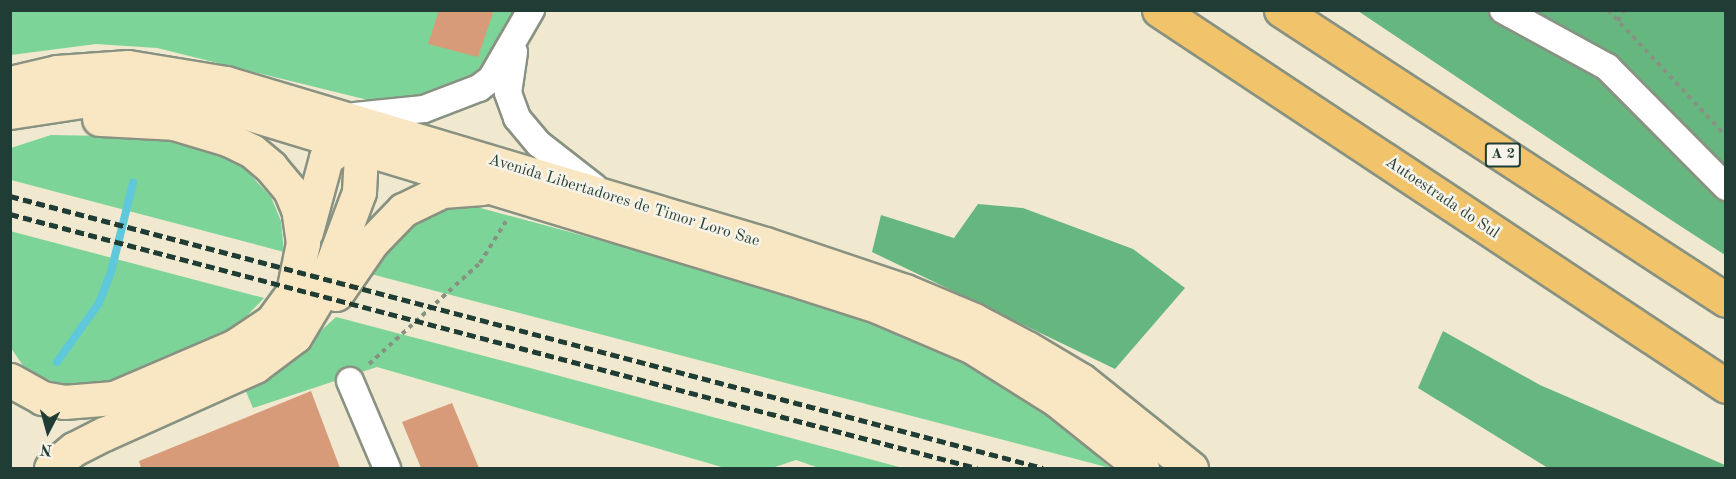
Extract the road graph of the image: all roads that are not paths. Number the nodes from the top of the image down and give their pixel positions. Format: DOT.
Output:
graph roads {
  1 [pos="531,10"];
  2 [pos="1159,10"];
  3 [pos="1281,10"];
  4 [pos="1503,10"];
  5 [pos="517,40"];
  6 [pos="15,106"];
  7 [pos="352,131"];
  8 [pos="1725,188"];
  9 [pos="607,196"];
  10 [pos="505,205"];
  11 [pos="303,243"];
  12 [pos="1725,300"];
  13 [pos="295,336"];
  14 [pos="10,380"];
  15 [pos="350,381"];
  16 [pos="1725,386"];
  17 [pos="51,468"];
  18 [pos="385,468"];
  19 [pos="1142,468"];
  20 [pos="1191,468"];
  1 -- 5 [label="street"];
  2 -- 16 [label="highway, Autoestrada do Sul"];
  3 -- 12 [label="highway, A 2"];
  4 -- 8 [label="street"];
  5 -- 7 [label="street"];
  5 -- 9 [label="street"];
  6 -- 7 [label="main road, Avenida Libertadores de Timor Loro Sae"];
  6 -- 7 [label="main road, Avenida Libertadores de Timor Loro Sae"];
  6 -- 11 [label="main road"];
  7 -- 9 [label="main road, Avenida Libertadores de Timor Loro Sae"];
  7 -- 10 [label="main road, Avenida Libertadores de Timor Loro Sae"];
  7 -- 11 [label="main road"];
  7 -- 13 [label="main road"];
  9 -- 20 [label="main road, Avenida Libertadores de Timor Loro Sae"];
  10 -- 13 [label="main road"];
  10 -- 19 [label="main road, Avenida Libertadores de Timor Loro Sae"];
  11 -- 14 [label="main road"];
  13 -- 17 [label="main road"];
  15 -- 18 [label="street"];
}
